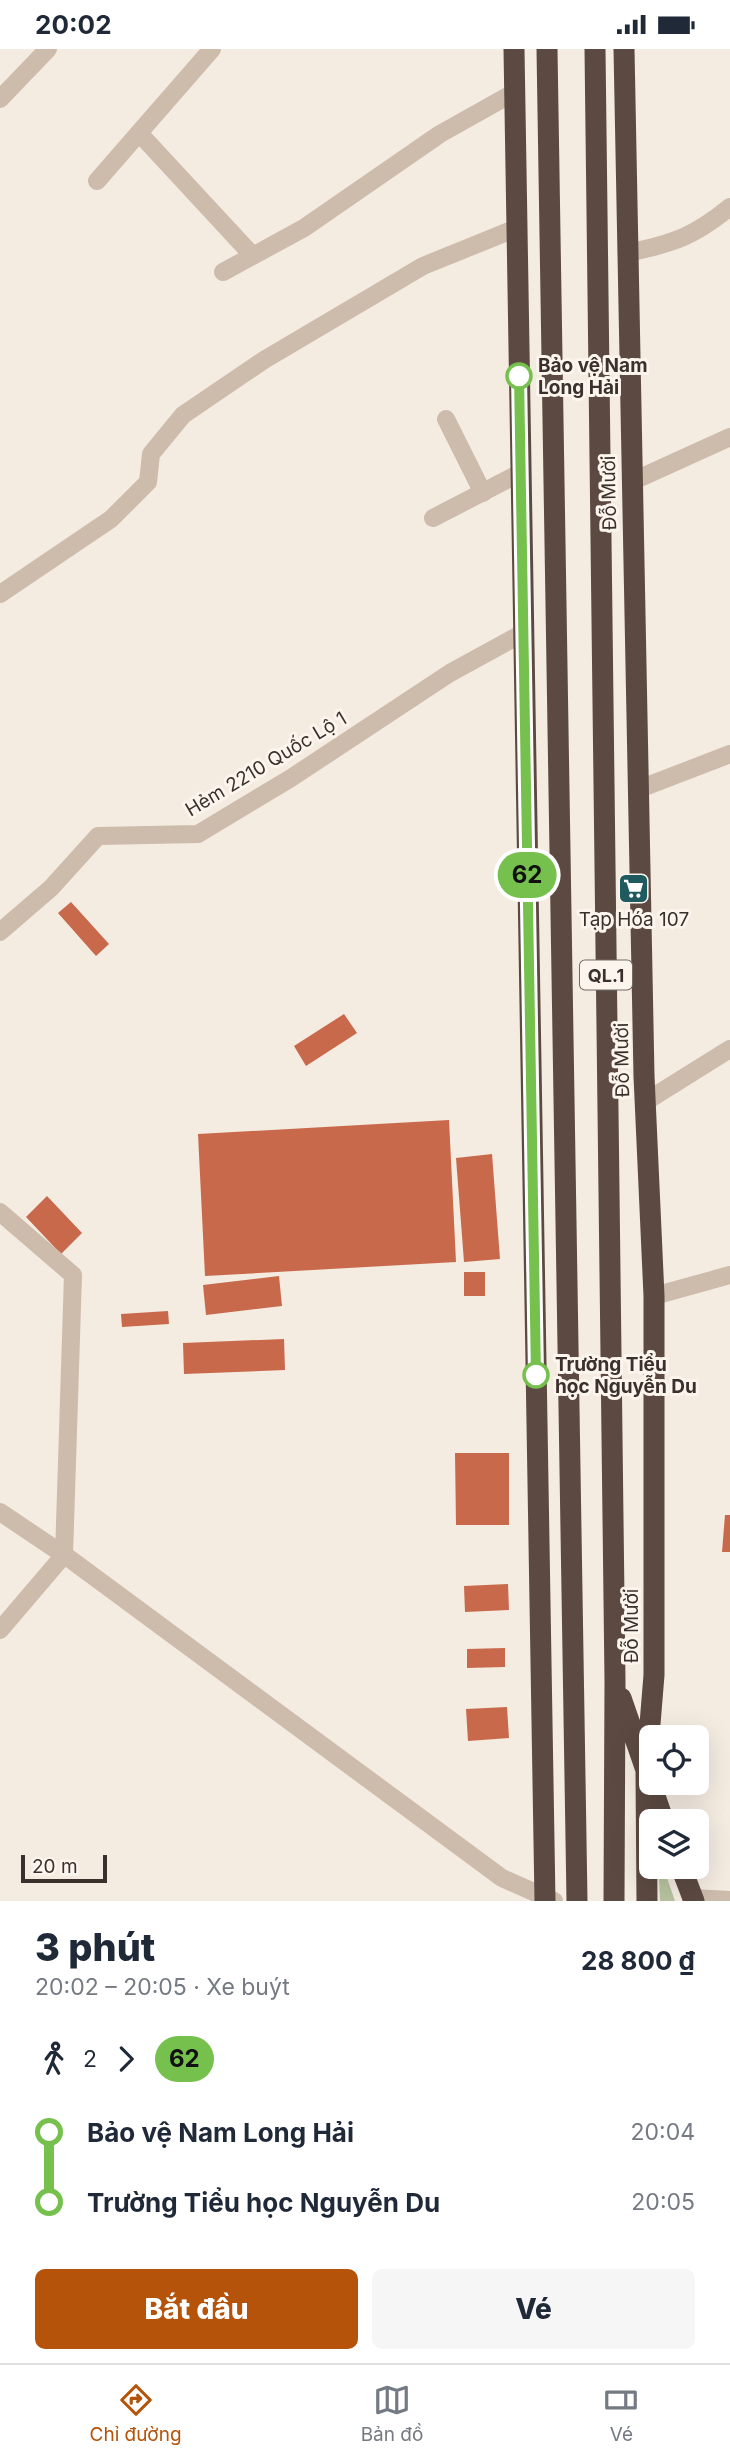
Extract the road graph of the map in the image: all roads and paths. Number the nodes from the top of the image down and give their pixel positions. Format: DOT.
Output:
graph roads {
  1 [pos="48,49"];
  2 [pos="212,49"];
  3 [pos="514,49"];
  4 [pos="547,49"];
  5 [pos="595,49"];
  6 [pos="624,49"];
  7 [pos="515,92"];
  8 [pos="0,99"];
  9 [pos="140,134"];
  10 [pos="97,181"];
  11 [pos="730,207"];
  12 [pos="517,228"];
  13 [pos="628,253"];
  14 [pos="253,256"];
  15 [pos="223,272"];
  16 [pos="446,419"];
  17 [pos="730,437"];
  18 [pos="520,473"];
  19 [pos="631,482"];
  20 [pos="482,492"];
  21 [pos="433,518"];
  22 [pos="0,594"];
  23 [pos="523,632"];
  24 [pos="730,754"];
  25 [pos="639,789"];
  26 [pos="0,932"];
  27 [pos="730,1049"];
  28 [pos="645,1102"];
  29 [pos="0,1212"];
  30 [pos="730,1275"];
  31 [pos="654,1296"];
  32 [pos="0,1512"];
  33 [pos="64,1555"];
  34 [pos="0,1630"];
  35 [pos="615,1681"];
  36 [pos="650,1725"];
  37 [pos="639,1752"];
  38 [pos="646,1795"];
  39 [pos="686,1879"];
  40 [pos="693,1899"];
  41 [pos="548,1900"];
  42 [pos="730,1900"];
  43 [pos="577,1901"];
  44 [pos="614,1901"];
  45 [pos="647,1901"];
  1 -- 8 [label="street"];
  2 -- 9 [label="street"];
  3 -- 7 [label="highway"];
  4 -- 43 [label="highway, QL.1"];
  5 -- 35 [label="highway, Đỗ Mười / QL.1"];
  6 -- 13 [label="highway, Đỗ Mười / QL.1"];
  7 -- 12 [label="highway"];
  7 -- 14 [label="street"];
  9 -- 10 [label="street"];
  9 -- 14 [label="street"];
  11 -- 13 [label="street"];
  12 -- 18 [label="highway"];
  12 -- 22 [label="street"];
  13 -- 19 [label="highway, Đỗ Mười / QL.1"];
  14 -- 15 [label="street"];
  16 -- 20 [label="street"];
  17 -- 19 [label="street"];
  18 -- 20 [label="street"];
  18 -- 23 [label="highway"];
  19 -- 25 [label="highway, Đỗ Mười / QL.1"];
  20 -- 21 [label="street"];
  23 -- 26 [label="street, Hẻm 2210 Quốc Lộ 1"];
  23 -- 41 [label="highway"];
  24 -- 25 [label="street"];
  25 -- 28 [label="highway, Đỗ Mười / QL.1"];
  27 -- 28 [label="street"];
  28 -- 31 [label="highway, Đỗ Mười / QL.1"];
  29 -- 33 [label="street"];
  30 -- 31 [label="street"];
  31 -- 36 [label="highway, Đỗ Mười / QL.1"];
  32 -- 33 [label="street"];
  33 -- 34 [label="street"];
  33 -- 41 [label="street"];
  35 -- 37 [label="highway"];
  35 -- 44 [label="highway, Đỗ Mười / QL.1"];
  38 -- 45 [label="highway, Đỗ Mười / QL.1"];
  39 -- 40 [label="highway"];
  40 -- 42 [label="street"];
}
